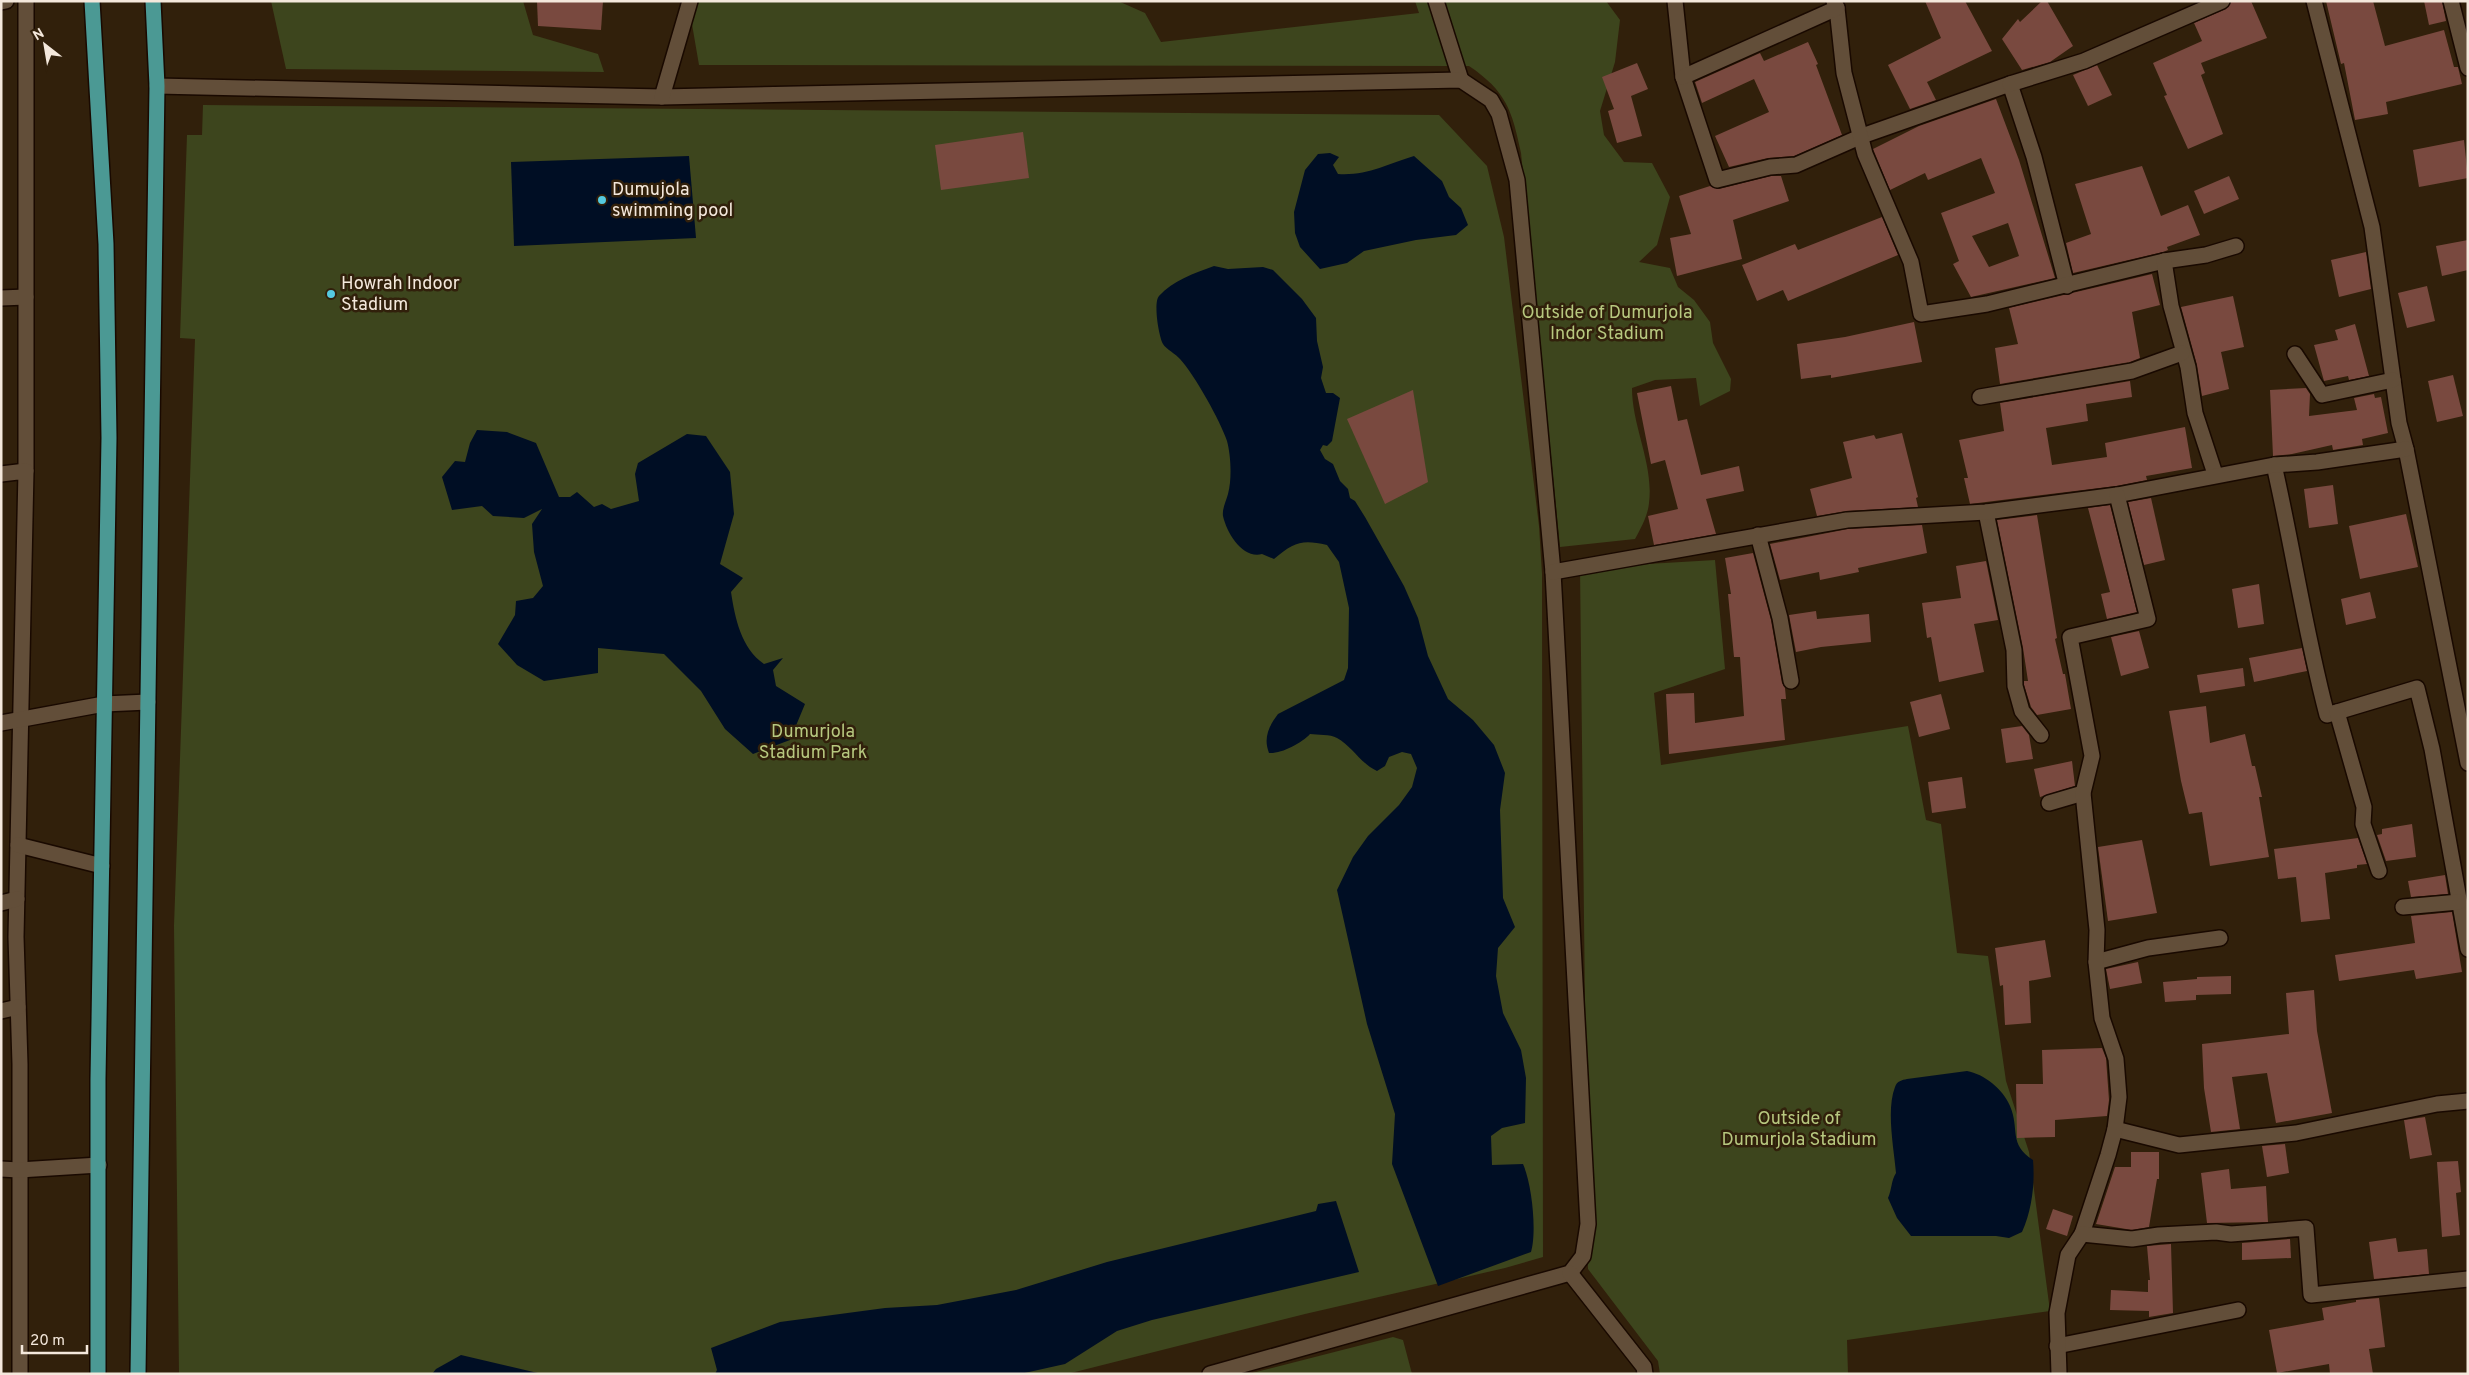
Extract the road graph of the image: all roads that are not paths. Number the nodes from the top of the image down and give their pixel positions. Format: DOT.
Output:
graph roads {
  1 [pos="6,1"];
  2 [pos="26,1"];
  3 [pos="92,1"];
  4 [pos="153,1"];
  5 [pos="690,1"];
  6 [pos="1436,1"];
  7 [pos="1675,1"];
  8 [pos="2314,1"];
  9 [pos="2451,1"];
  10 [pos="1,2"];
  11 [pos="2212,3"];
  12 [pos="1835,4"];
  13 [pos="2468,68"];
  14 [pos="1683,77"];
  15 [pos="1461,80"];
  16 [pos="2010,84"];
  17 [pos="157,86"];
  18 [pos="662,97"];
  19 [pos="1862,136"];
  20 [pos="2236,246"];
  21 [pos="2164,261"];
  22 [pos="2067,286"];
  23 [pos="26,297"];
  24 [pos="1,298"];
  25 [pos="2182,353"];
  26 [pos="2295,354"];
  27 [pos="2393,380"];
  28 [pos="1980,397"];
  29 [pos="2406,449"];
  30 [pos="2274,465"];
  31 [pos="26,471"];
  32 [pos="1,474"];
  33 [pos="2215,474"];
  34 [pos="2116,495"];
  35 [pos="1986,512"];
  36 [pos="1758,535"];
  37 [pos="1554,572"];
  38 [pos="1791,681"];
  39 [pos="148,702"];
  40 [pos="104,704"];
  41 [pos="2337,712"];
  42 [pos="20,720"];
  43 [pos="1,723"];
  44 [pos="2041,734"];
  45 [pos="2468,763"];
  46 [pos="2083,793"];
  47 [pos="2049,804"];
  48 [pos="18,845"];
  49 [pos="102,866"];
  50 [pos="2379,871"];
  51 [pos="17,899"];
  52 [pos="2459,902"];
  53 [pos="1,903"];
  54 [pos="2403,907"];
  55 [pos="2466,930"];
  56 [pos="2220,938"];
  57 [pos="2468,948"];
  58 [pos="2096,962"];
  59 [pos="18,1007"];
  60 [pos="1,1010"];
  61 [pos="2468,1100"];
  62 [pos="2115,1129"];
  63 [pos="99,1165"];
  64 [pos="1,1169"];
  65 [pos="19,1170"];
  66 [pos="2082,1234"];
  67 [pos="1570,1274"];
  68 [pos="2468,1279"];
  69 [pos="2238,1310"];
  70 [pos="2057,1346"];
  71 [pos="20,1374"];
  72 [pos="98,1374"];
  73 [pos="138,1374"];
  74 [pos="1210,1374"];
  75 [pos="1645,1374"];
  76 [pos="2059,1374"];
  1 -- 10 [label="street"];
  2 -- 23 [label="street"];
  3 -- 40 [label="main road"];
  4 -- 17 [label="main road"];
  5 -- 18 [label="street"];
  6 -- 15 [label="street"];
  7 -- 14 [label="street"];
  8 -- 27 [label="street"];
  9 -- 13 [label="street"];
  11 -- 16 [label="street"];
  12 -- 14 [label="street"];
  12 -- 19 [label="street"];
  14 -- 19 [label="street"];
  15 -- 18 [label="street"];
  15 -- 37 [label="street"];
  16 -- 19 [label="street"];
  16 -- 22 [label="street"];
  17 -- 18 [label="street"];
  17 -- 39 [label="main road"];
  19 -- 22 [label="street"];
  20 -- 21 [label="street"];
  21 -- 22 [label="street"];
  21 -- 25 [label="street"];
  23 -- 24 [label="street"];
  23 -- 31 [label="street"];
  25 -- 28 [label="street"];
  25 -- 33 [label="street"];
  26 -- 27 [label="street"];
  27 -- 29 [label="street"];
  29 -- 30 [label="street"];
  29 -- 45 [label="street"];
  30 -- 33 [label="street"];
  30 -- 41 [label="street"];
  31 -- 32 [label="street"];
  31 -- 42 [label="street"];
  33 -- 34 [label="street"];
  34 -- 35 [label="street"];
  34 -- 46 [label="street"];
  35 -- 36 [label="street"];
  35 -- 44 [label="street"];
  36 -- 37 [label="street"];
  36 -- 38 [label="street"];
  37 -- 67 [label="street"];
  39 -- 40 [label="street"];
  39 -- 73 [label="main road"];
  40 -- 42 [label="street"];
  40 -- 49 [label="main road"];
  41 -- 50 [label="street"];
  41 -- 52 [label="street"];
  42 -- 43 [label="street"];
  42 -- 48 [label="street"];
  46 -- 47 [label="street"];
  46 -- 58 [label="street"];
  48 -- 49 [label="street"];
  48 -- 51 [label="street"];
  49 -- 63 [label="main road"];
  51 -- 53 [label="street"];
  51 -- 59 [label="street"];
  52 -- 54 [label="street"];
  52 -- 55 [label="street"];
  55 -- 57 [label="street"];
  56 -- 58 [label="street"];
  58 -- 62 [label="street"];
  59 -- 60 [label="street"];
  59 -- 65 [label="street"];
  61 -- 62 [label="street"];
  62 -- 66 [label="street"];
  63 -- 65 [label="street"];
  63 -- 72 [label="main road"];
  64 -- 65 [label="street"];
  65 -- 71 [label="street"];
  66 -- 68 [label="street"];
  66 -- 70 [label="street"];
  67 -- 74 [label="street"];
  67 -- 75 [label="street"];
  69 -- 70 [label="street"];
  70 -- 76 [label="street"];
}
